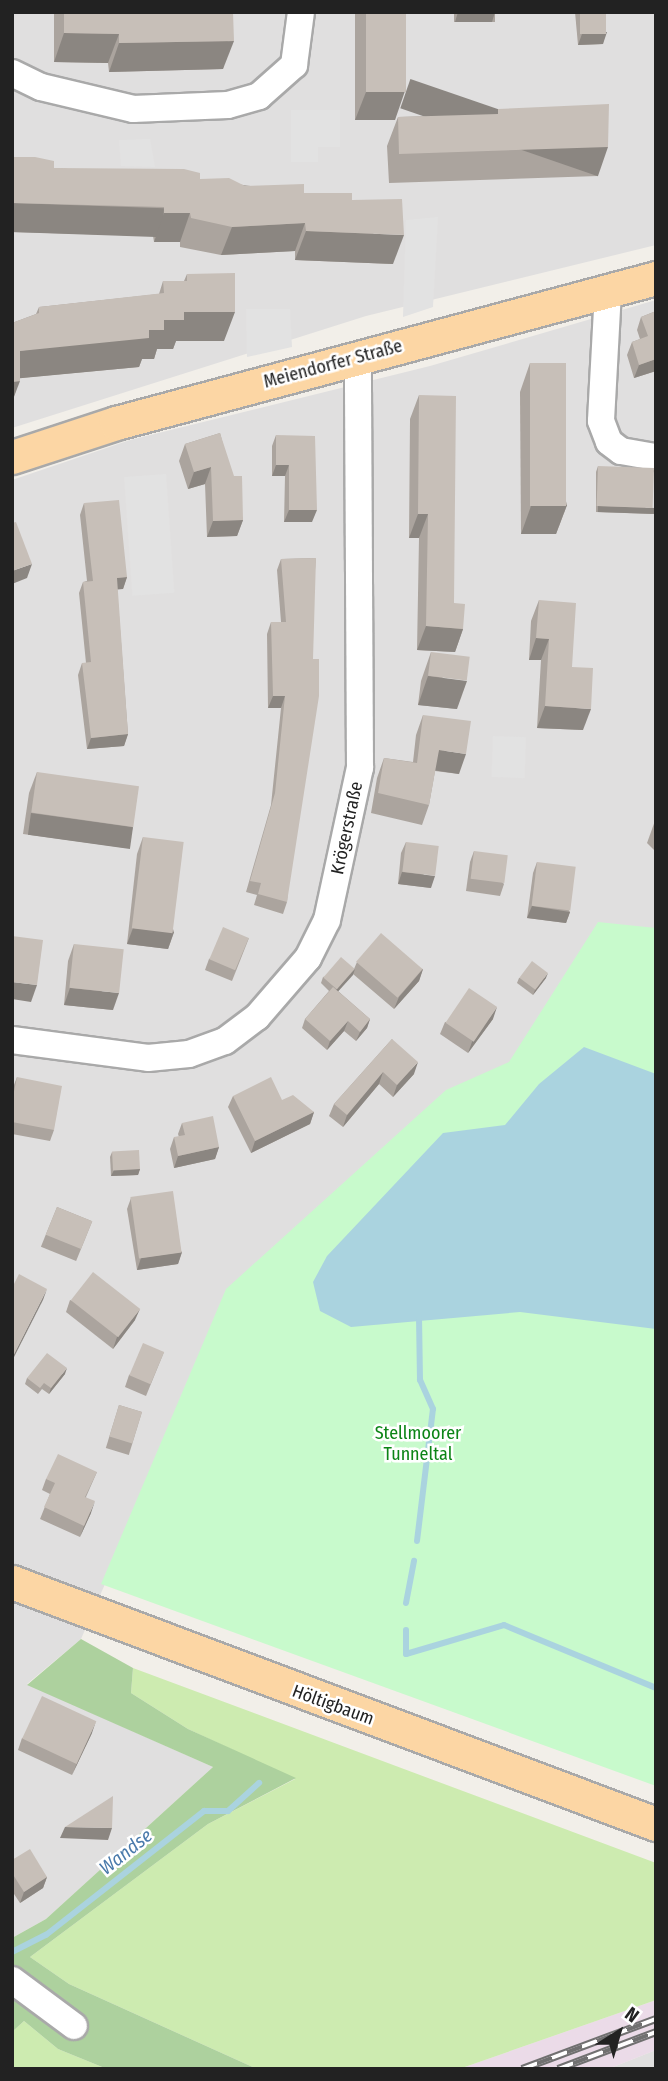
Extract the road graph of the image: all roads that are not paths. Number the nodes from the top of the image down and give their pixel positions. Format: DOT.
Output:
graph roads {
  1 [pos="301,12"];
  2 [pos="12,73"];
  3 [pos="656,278"];
  4 [pos="608,291"];
  5 [pos="358,358"];
  6 [pos="12,457"];
  7 [pos="656,457"];
  8 [pos="12,1040"];
  9 [pos="12,1582"];
  10 [pos="656,1824"];
  11 [pos="12,1980"];
  12 [pos="74,2026"];
  1 -- 2 [label="street"];
  3 -- 4 [label="main road, Meiendorfer Straße"];
  4 -- 5 [label="main road, Meiendorfer Straße"];
  4 -- 7 [label="street"];
  5 -- 6 [label="main road, Meiendorfer Straße"];
  5 -- 8 [label="street, Krögerstraße"];
  9 -- 10 [label="main road, Höltigbaum"];
  11 -- 12 [label="street"];
}
